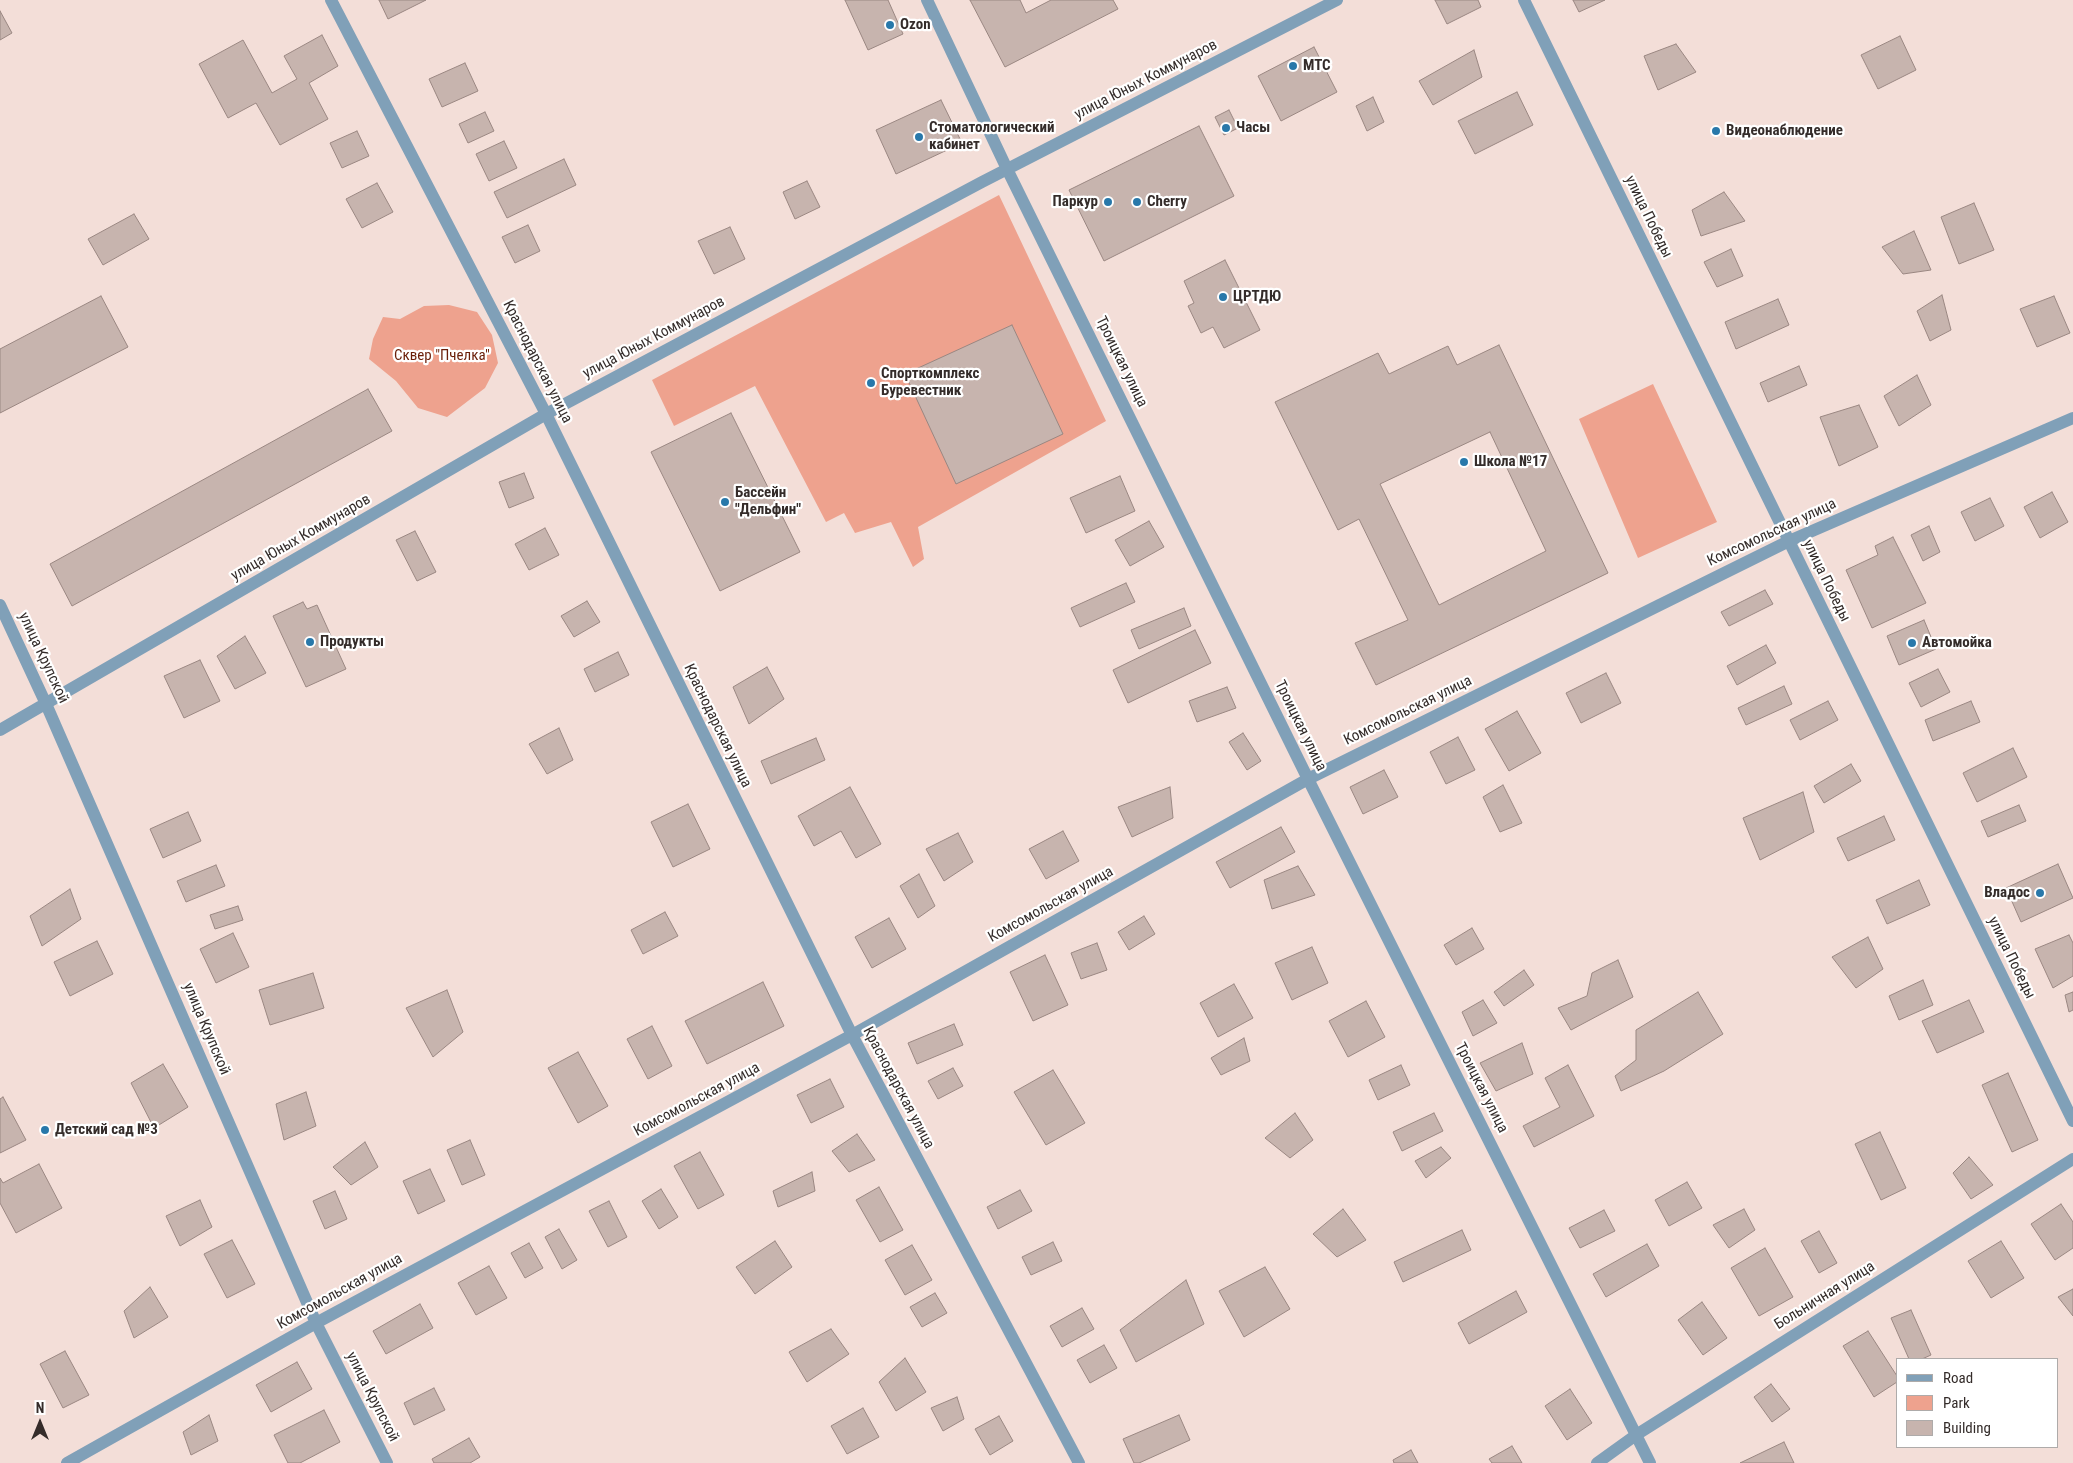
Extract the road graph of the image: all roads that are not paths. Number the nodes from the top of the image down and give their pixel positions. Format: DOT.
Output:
graph roads {
  1 [pos="331,0"];
  2 [pos="927,0"];
  3 [pos="1337,0"];
  4 [pos="1524,0"];
  5 [pos="1007,169"];
  6 [pos="546,414"];
  7 [pos="2073,418"];
  8 [pos="1789,541"];
  9 [pos="0,605"];
  10 [pos="46,704"];
  11 [pos="0,730"];
  12 [pos="1308,779"];
  13 [pos="852,1035"];
  14 [pos="2073,1121"];
  15 [pos="2073,1159"];
  16 [pos="316,1323"];
  17 [pos="1636,1434"];
  18 [pos="67,1463"];
  19 [pos="387,1463"];
  20 [pos="1080,1463"];
  21 [pos="1597,1463"];
  22 [pos="1650,1463"];
  1 -- 6 [label="street, Краснодарская улица"];
  2 -- 5 [label="street, Троицкая улица"];
  3 -- 5 [label="street, улица Юных Коммунаров"];
  4 -- 8 [label="street, улица Победы"];
  5 -- 6 [label="street, улица Юных Коммунаров"];
  5 -- 12 [label="street, Троицкая улица"];
  6 -- 10 [label="street, улица Юных Коммунаров"];
  6 -- 13 [label="street, Краснодарская улица"];
  7 -- 8 [label="street, Комсомольская улица"];
  8 -- 12 [label="street, Комсомольская улица"];
  8 -- 14 [label="street, улица Победы"];
  9 -- 10 [label="street, улица Крупской"];
  10 -- 11 [label="street, улица Юных Коммунаров"];
  10 -- 16 [label="street, улица Крупской"];
  12 -- 13 [label="street, Комсомольская улица"];
  12 -- 17 [label="street, Троицкая улица"];
  13 -- 16 [label="street, Комсомольская улица"];
  13 -- 20 [label="street, Краснодарская улица"];
  15 -- 17 [label="street, Больничная улица"];
  16 -- 18 [label="street, Комсомольская улица"];
  16 -- 19 [label="street, улица Крупской"];
  17 -- 21 [label="street, Больничная улица"];
  17 -- 22 [label="street, Троицкая улица"];
}
